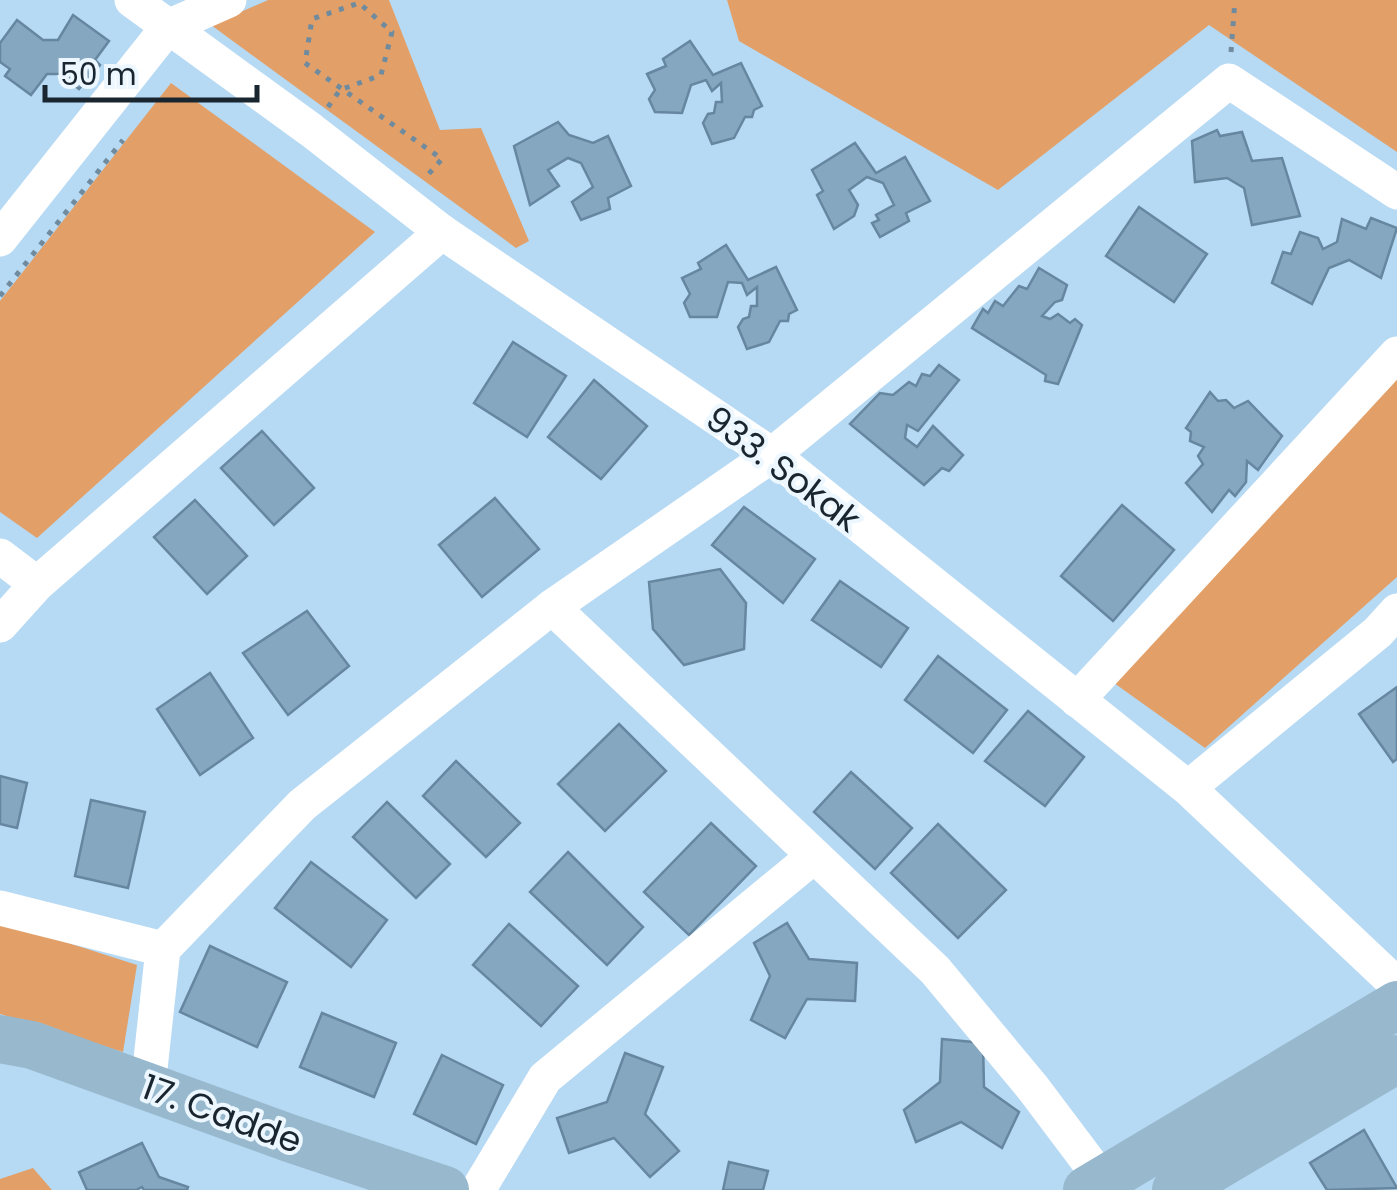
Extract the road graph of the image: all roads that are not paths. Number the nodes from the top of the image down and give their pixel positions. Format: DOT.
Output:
graph roads {
  1 [pos="132,0"];
  2 [pos="229,0"];
  3 [pos="168,27"];
  4 [pos="1397,192"];
  5 [pos="442,232"];
  6 [pos="0,239"];
  7 [pos="1397,354"];
  8 [pos="772,455"];
  9 [pos="0,556"];
  10 [pos="37,584"];
  11 [pos="552,607"];
  12 [pos="1397,611"];
  13 [pos="0,625"];
  14 [pos="1077,700"];
  15 [pos="1188,788"];
  16 [pos="814,856"];
  17 [pos="0,908"];
  18 [pos="163,949"];
  19 [pos="1397,985"];
  20 [pos="1397,1005"];
  21 [pos="0,1038"];
  22 [pos="1397,1059"];
  23 [pos="148,1087"];
  24 [pos="1095,1185"];
  25 [pos="445,1190"];
  26 [pos="478,1190"];
  27 [pos="1176,1190"];
  1 -- 3 [label="street, 933. Sokak"];
  2 -- 3 [label="street"];
  3 -- 5 [label="street, 933. Sokak"];
  3 -- 6 [label="street"];
  4 -- 8 [label="street"];
  5 -- 8 [label="street, 933. Sokak"];
  5 -- 10 [label="street"];
  7 -- 14 [label="street"];
  8 -- 11 [label="street"];
  8 -- 14 [label="street, 933. Sokak"];
  9 -- 10 [label="street"];
  10 -- 13 [label="street"];
  11 -- 16 [label="street"];
  11 -- 18 [label="street"];
  12 -- 15 [label="street"];
  14 -- 15 [label="street, 933. Sokak"];
  15 -- 19 [label="street, 933. Sokak"];
  16 -- 24 [label="street"];
  16 -- 26 [label="street"];
  17 -- 18 [label="street"];
  18 -- 23 [label="street"];
  20 -- 24 [label="main road"];
  21 -- 23 [label="main road, 17. Cadde"];
  22 -- 27 [label="main road"];
  23 -- 25 [label="main road, 17. Cadde"];
}
